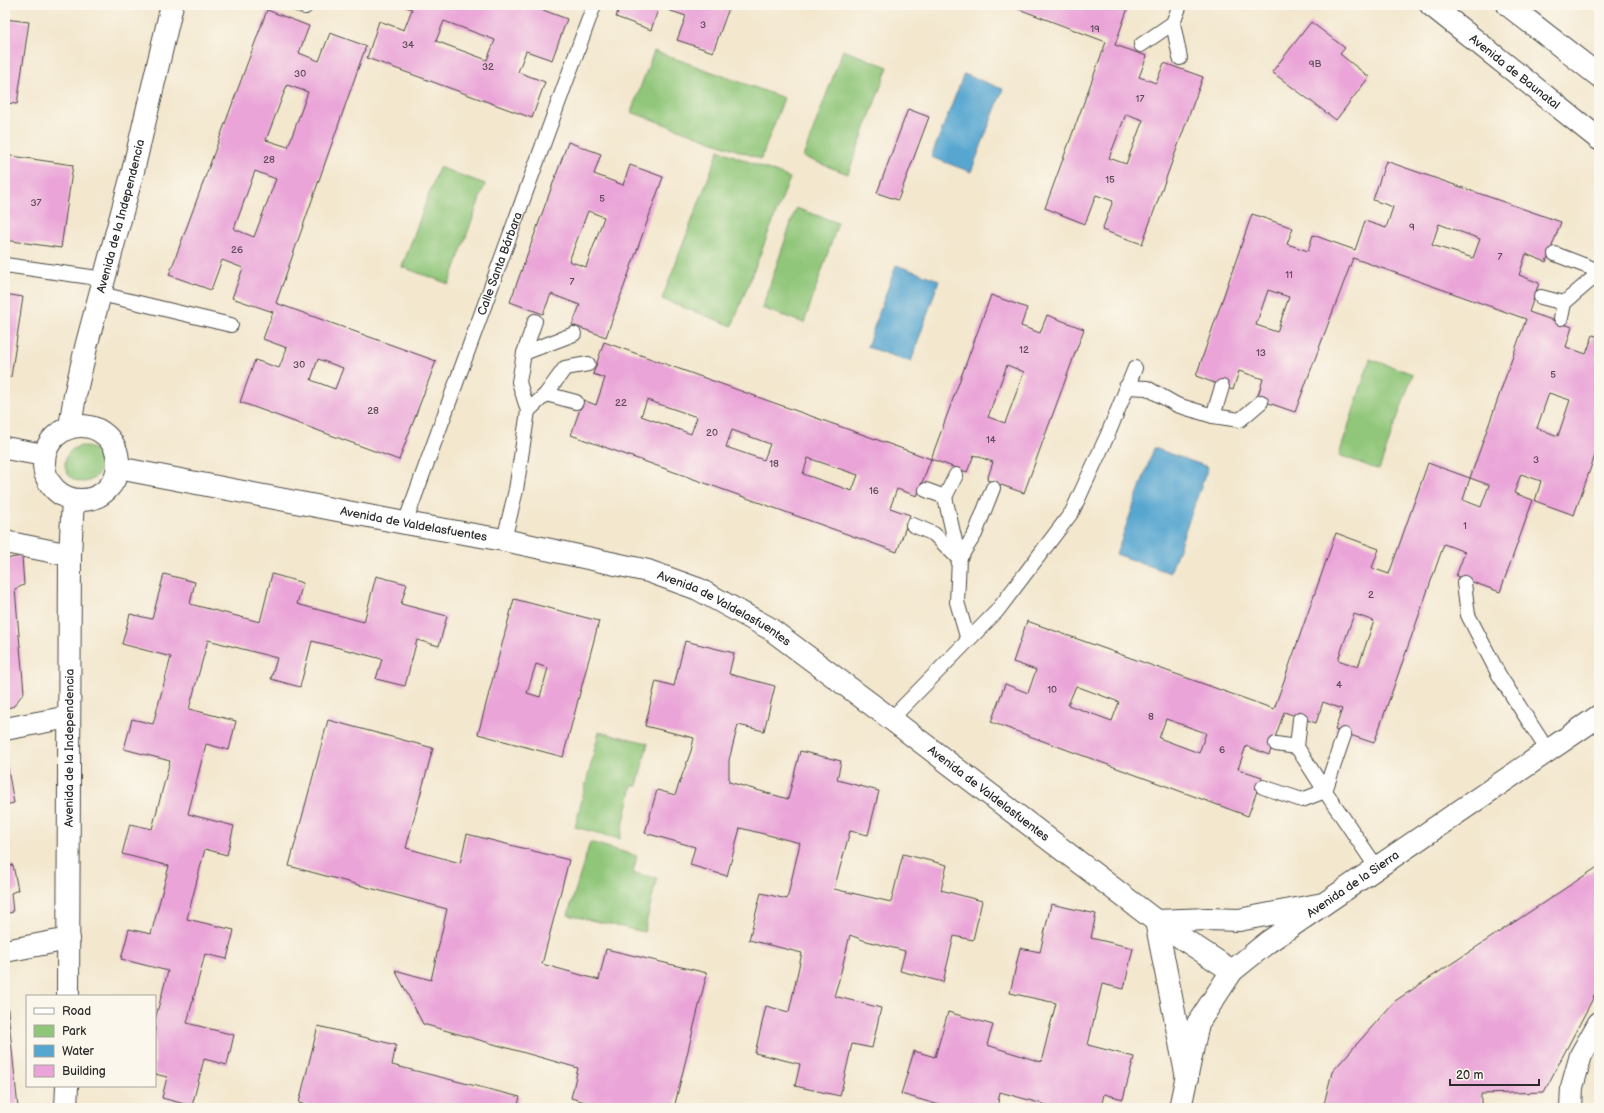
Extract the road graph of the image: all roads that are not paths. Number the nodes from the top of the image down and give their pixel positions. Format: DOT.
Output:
graph roads {
  1 [pos="172,5"];
  2 [pos="594,5"];
  3 [pos="1180,5"];
  4 [pos="1431,5"];
  5 [pos="1508,5"];
  6 [pos="1173,23"];
  7 [pos="1141,45"];
  8 [pos="1180,58"];
  9 [pos="1599,76"];
  10 [pos="1599,139"];
  11 [pos="1555,254"];
  12 [pos="5,265"];
  13 [pos="1599,272"];
  14 [pos="103,286"];
  15 [pos="1542,297"];
  16 [pos="1564,304"];
  17 [pos="1562,318"];
  18 [pos="535,321"];
  19 [pos="231,325"];
  20 [pos="574,334"];
  21 [pos="524,353"];
  22 [pos="588,364"];
  23 [pos="1135,368"];
  24 [pos="1126,387"];
  25 [pos="1222,387"];
  26 [pos="546,394"];
  27 [pos="576,402"];
  28 [pos="1261,402"];
  29 [pos="528,412"];
  30 [pos="1213,416"];
  31 [pos="70,427"];
  32 [pos="5,448"];
  33 [pos="44,455"];
  34 [pos="118,468"];
  35 [pos="956,475"];
  36 [pos="993,488"];
  37 [pos="926,490"];
  38 [pos="945,497"];
  39 [pos="73,500"];
  40 [pos="405,523"];
  41 [pos="913,525"];
  42 [pos="504,540"];
  43 [pos="5,542"];
  44 [pos="70,555"];
  45 [pos="959,558"];
  46 [pos="1464,583"];
  47 [pos="968,640"];
  48 [pos="1599,716"];
  49 [pos="69,717"];
  50 [pos="891,718"];
  51 [pos="1300,718"];
  52 [pos="5,729"];
  53 [pos="1344,735"];
  54 [pos="1276,744"];
  55 [pos="1297,747"];
  56 [pos="1548,751"];
  57 [pos="1263,787"];
  58 [pos="1325,791"];
  59 [pos="1377,868"];
  60 [pos="1323,904"];
  61 [pos="1156,921"];
  62 [pos="69,939"];
  63 [pos="5,951"];
  64 [pos="1232,971"];
  65 [pos="68,995"];
  66 [pos="1599,1023"];
  67 [pos="1187,1078"];
  68 [pos="67,1087"];
  69 [pos="66,1108"];
  70 [pos="1180,1108"];
  71 [pos="1571,1108"];
  1 -- 14 [label="street, Avenida de la Independencia"];
  2 -- 40 [label="lane, Calle Santa Bárbara"];
  3 -- 6 [label="lane"];
  4 -- 10 [label="street, Avenida de Baunatal"];
  5 -- 9 [label="street"];
  6 -- 7 [label="lane"];
  6 -- 8 [label="lane"];
  11 -- 13 [label="lane"];
  12 -- 14 [label="lane"];
  13 -- 16 [label="lane"];
  14 -- 19 [label="lane"];
  14 -- 31 [label="street, Avenida de la Independencia"];
  15 -- 16 [label="lane"];
  16 -- 17 [label="lane"];
  18 -- 21 [label="lane"];
  20 -- 21 [label="lane"];
  21 -- 29 [label="lane"];
  22 -- 26 [label="lane"];
  23 -- 24 [label="lane"];
  24 -- 30 [label="lane"];
  24 -- 47 [label="lane"];
  25 -- 30 [label="lane"];
  26 -- 27 [label="lane"];
  26 -- 29 [label="lane"];
  28 -- 30 [label="lane"];
  29 -- 42 [label="lane"];
  31 -- 33 [label="street"];
  31 -- 34 [label="street"];
  32 -- 33 [label="street"];
  33 -- 39 [label="street"];
  34 -- 39 [label="street"];
  34 -- 40 [label="street, Avenida de Valdelasfuentes"];
  35 -- 38 [label="lane"];
  36 -- 45 [label="lane"];
  37 -- 38 [label="lane"];
  38 -- 45 [label="lane"];
  39 -- 44 [label="street, Avenida de la Independencia"];
  40 -- 42 [label="street, Avenida de Valdelasfuentes"];
  41 -- 45 [label="lane"];
  42 -- 50 [label="street, Avenida de Valdelasfuentes"];
  43 -- 44 [label="street"];
  44 -- 49 [label="street, Avenida de la Independencia"];
  45 -- 47 [label="lane"];
  46 -- 56 [label="lane"];
  47 -- 50 [label="lane"];
  48 -- 56 [label="street, Avenida de la Sierra"];
  49 -- 52 [label="street"];
  49 -- 62 [label="street, Avenida de la Independencia"];
  50 -- 61 [label="street, Avenida de Valdelasfuentes"];
  51 -- 55 [label="lane"];
  53 -- 58 [label="lane"];
  54 -- 55 [label="lane"];
  55 -- 58 [label="lane"];
  56 -- 59 [label="street, Avenida de la Sierra"];
  57 -- 58 [label="lane"];
  58 -- 59 [label="lane"];
  59 -- 60 [label="street, Avenida de la Sierra"];
  60 -- 61 [label="street"];
  60 -- 64 [label="street, Avenida de la Sierra"];
  61 -- 64 [label="street, Avenida de Valdelasfuentes"];
  61 -- 67 [label="street"];
  62 -- 63 [label="street"];
  62 -- 65 [label="street, Avenida de la Independencia"];
  64 -- 67 [label="street, Avenida de la Sierra"];
  66 -- 71 [label="street"];
  67 -- 70 [label="street, Avenida de la Sierra"];
  68 -- 69 [label="street"];
}
